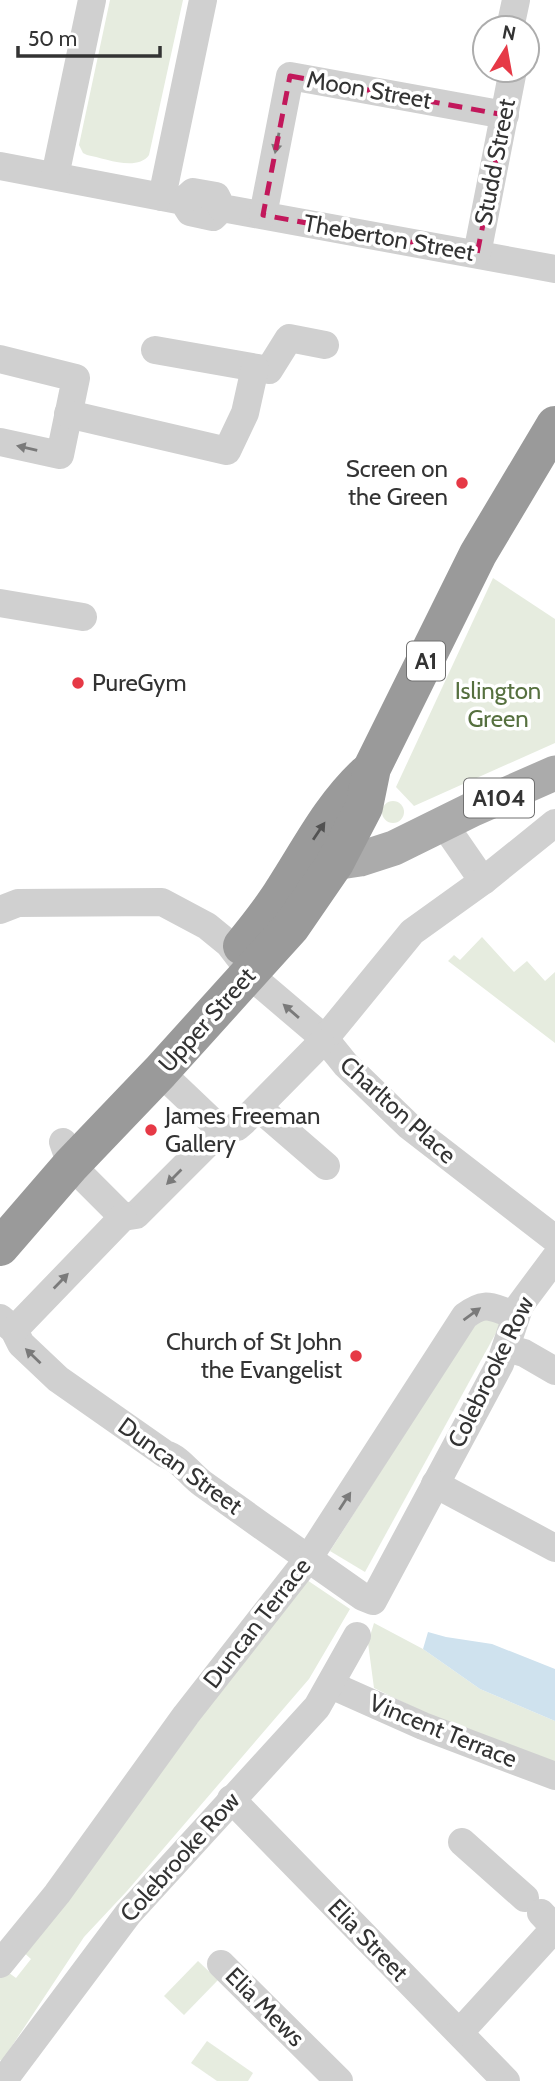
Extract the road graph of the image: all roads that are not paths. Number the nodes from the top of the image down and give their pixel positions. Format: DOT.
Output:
graph roads {
  1 [pos="92,0"];
  2 [pos="203,0"];
  3 [pos="511,84"];
  4 [pos="505,115"];
  5 [pos="0,166"];
  6 [pos="55,176"];
  7 [pos="173,199"];
  8 [pos="264,215"];
  9 [pos="477,254"];
  10 [pos="555,269"];
  11 [pos="325,345"];
  12 [pos="155,350"];
  13 [pos="0,359"];
  14 [pos="255,368"];
  15 [pos="68,414"];
  16 [pos="555,425"];
  17 [pos="0,442"];
  18 [pos="0,603"];
  19 [pos="83,617"];
  20 [pos="372,768"];
  21 [pos="555,773"];
  22 [pos="443,823"];
  23 [pos="555,823"];
  24 [pos="335,863"];
  25 [pos="483,881"];
  26 [pos="284,890"];
  27 [pos="0,910"];
  28 [pos="243,963"];
  29 [pos="160,1072"];
  30 [pos="259,1108"];
  31 [pos="222,1130"];
  32 [pos="67,1154"];
  33 [pos="326,1166"];
  34 [pos="0,1214"];
  35 [pos="123,1217"];
  36 [pos="555,1239"];
  37 [pos="0,1247"];
  38 [pos="555,1258"];
  39 [pos="516,1315"];
  40 [pos="7,1324"];
  41 [pos="506,1348"];
  42 [pos="555,1371"];
  43 [pos="435,1484"];
  44 [pos="555,1548"];
  45 [pos="309,1559"];
  46 [pos="373,1601"];
  47 [pos="357,1636"];
  48 [pos="331,1685"];
  49 [pos="555,1776"];
  50 [pos="231,1800"];
  51 [pos="463,1842"];
  52 [pos="540,1913"];
  53 [pos="0,1964"];
  54 [pos="221,1964"];
  55 [pos="460,2032"];
  56 [pos="4,2081"];
  57 [pos="339,2081"];
  58 [pos="506,2081"];
  1 -- 6 [label="street"];
  2 -- 7 [label="street"];
  3 -- 4 [label="street, Studd Street"];
  4 -- 8 [label="street, Moon Street, one-way"];
  4 -- 9 [label="street, Studd Street"];
  5 -- 6 [label="street, Theberton Street"];
  6 -- 7 [label="street, Theberton Street"];
  7 -- 8 [label="street, Theberton Street"];
  8 -- 9 [label="street, Theberton Street"];
  9 -- 10 [label="street, Theberton Street"];
  11 -- 14 [label="street"];
  12 -- 14 [label="street"];
  13 -- 15 [label="street"];
  14 -- 15 [label="street"];
  15 -- 17 [label="street, one-way"];
  16 -- 20 [label="highway, Upper Street / A1"];
  18 -- 19 [label="street"];
  20 -- 24 [label="highway, Upper Street / A1"];
  26 -- 20 [label="highway, Upper Street / A1, one-way"];
  21 -- 22 [label="main road, A104"];
  22 -- 24 [label="main road, A104"];
  22 -- 25 [label="street"];
  23 -- 25 [label="street"];
  24 -- 26 [label="main road, A104"];
  24 -- 28 [label="highway, Upper Street / A1"];
  25 -- 30 [label="street"];
  26 -- 28 [label="highway, Upper Street / A1"];
  27 -- 28 [label="street, Charlton Place"];
  28 -- 29 [label="highway, Upper Street / A1"];
  28 -- 32 [label="highway, Upper Street / A1"];
  36 -- 28 [label="street, Charlton Place, one-way"];
  29 -- 31 [label="street"];
  29 -- 32 [label="highway, Upper Street / A1"];
  30 -- 31 [label="street"];
  30 -- 33 [label="street"];
  31 -- 35 [label="street, one-way"];
  32 -- 34 [label="highway, Upper Street / A1"];
  32 -- 35 [label="street"];
  32 -- 37 [label="highway, Upper Street / A1"];
  40 -- 35 [label="street, one-way"];
  38 -- 39 [label="street, Colebrooke Row"];
  39 -- 41 [label="street, Colebrooke Row"];
  45 -- 39 [label="street, Duncan Terrace, one-way"];
  45 -- 40 [label="street, Duncan Street, one-way"];
  41 -- 42 [label="street"];
  41 -- 43 [label="street, Colebrooke Row"];
  43 -- 44 [label="street"];
  43 -- 46 [label="street, Colebrooke Row"];
  45 -- 46 [label="street, Duncan Street"];
  45 -- 53 [label="street, Duncan Terrace"];
  47 -- 48 [label="street, Colebrooke Row"];
  48 -- 49 [label="street, Vincent Terrace"];
  48 -- 50 [label="street, Colebrooke Row"];
  50 -- 55 [label="street, Elia Street"];
  50 -- 56 [label="street, Colebrooke Row"];
  51 -- 52 [label="street"];
  52 -- 55 [label="street"];
  54 -- 57 [label="street, Elia Mews"];
  55 -- 58 [label="street, Elia Street"];
}
